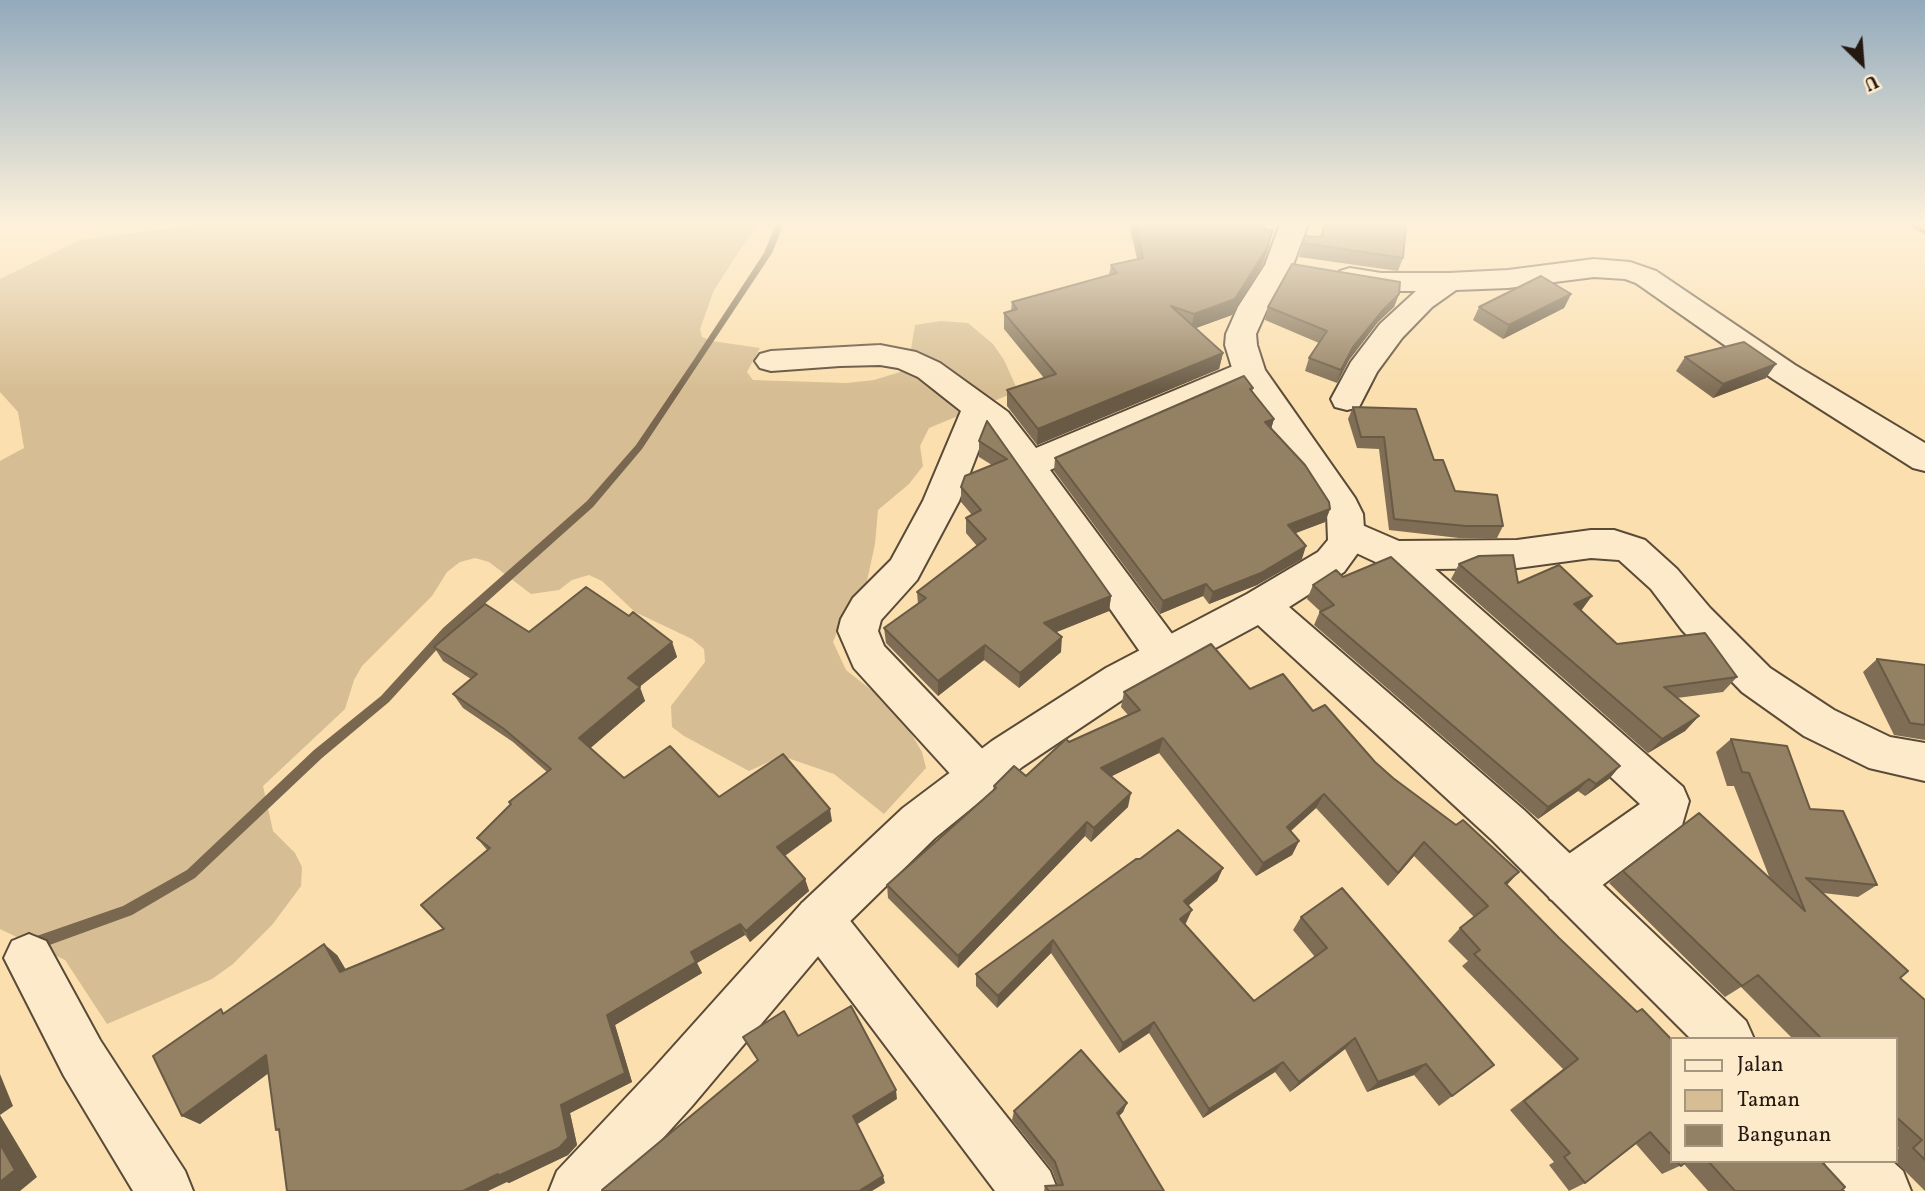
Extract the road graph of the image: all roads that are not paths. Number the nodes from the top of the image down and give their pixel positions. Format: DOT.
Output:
graph roads {
  1 [pos="1288,280"];
  2 [pos="1366,280"];
  3 [pos="1497,280"];
  4 [pos="1650,280"];
  5 [pos="1449,282"];
  6 [pos="771,361"];
  7 [pos="1249,371"];
  8 [pos="1348,399"];
  9 [pos="979,408"];
  10 [pos="1925,459"];
  11 [pos="1032,467"];
  12 [pos="1348,533"];
  13 [pos="1395,555"];
  14 [pos="1261,605"];
  15 [pos="1164,654"];
  16 [pos="1925,762"];
  17 [pos="979,775"];
  18 [pos="1567,883"];
  19 [pos="819,919"];
  20 [pos="29,958"];
  21 [pos="1726,1037"];
  22 [pos="1853,1163"];
  23 [pos="157,1188"];
  24 [pos="577,1191"];
  25 [pos="1030,1191"];
  26 [pos="1882,1191"];
  1 -- 7 [label="street"];
  2 -- 5 [label="street"];
  3 -- 5 [label="street"];
  4 -- 10 [label="street"];
  5 -- 8 [label="street"];
  6 -- 9 [label="street"];
  7 -- 11 [label="street"];
  7 -- 12 [label="street"];
  9 -- 11 [label="street"];
  9 -- 17 [label="street"];
  11 -- 15 [label="street"];
  12 -- 13 [label="street"];
  12 -- 14 [label="street"];
  13 -- 16 [label="street"];
  13 -- 18 [label="street"];
  14 -- 15 [label="street"];
  14 -- 18 [label="street"];
  15 -- 17 [label="street"];
  17 -- 19 [label="street"];
  18 -- 21 [label="street"];
  19 -- 24 [label="street"];
  19 -- 25 [label="street"];
  20 -- 23 [label="street"];
  22 -- 26 [label="street"];
}
